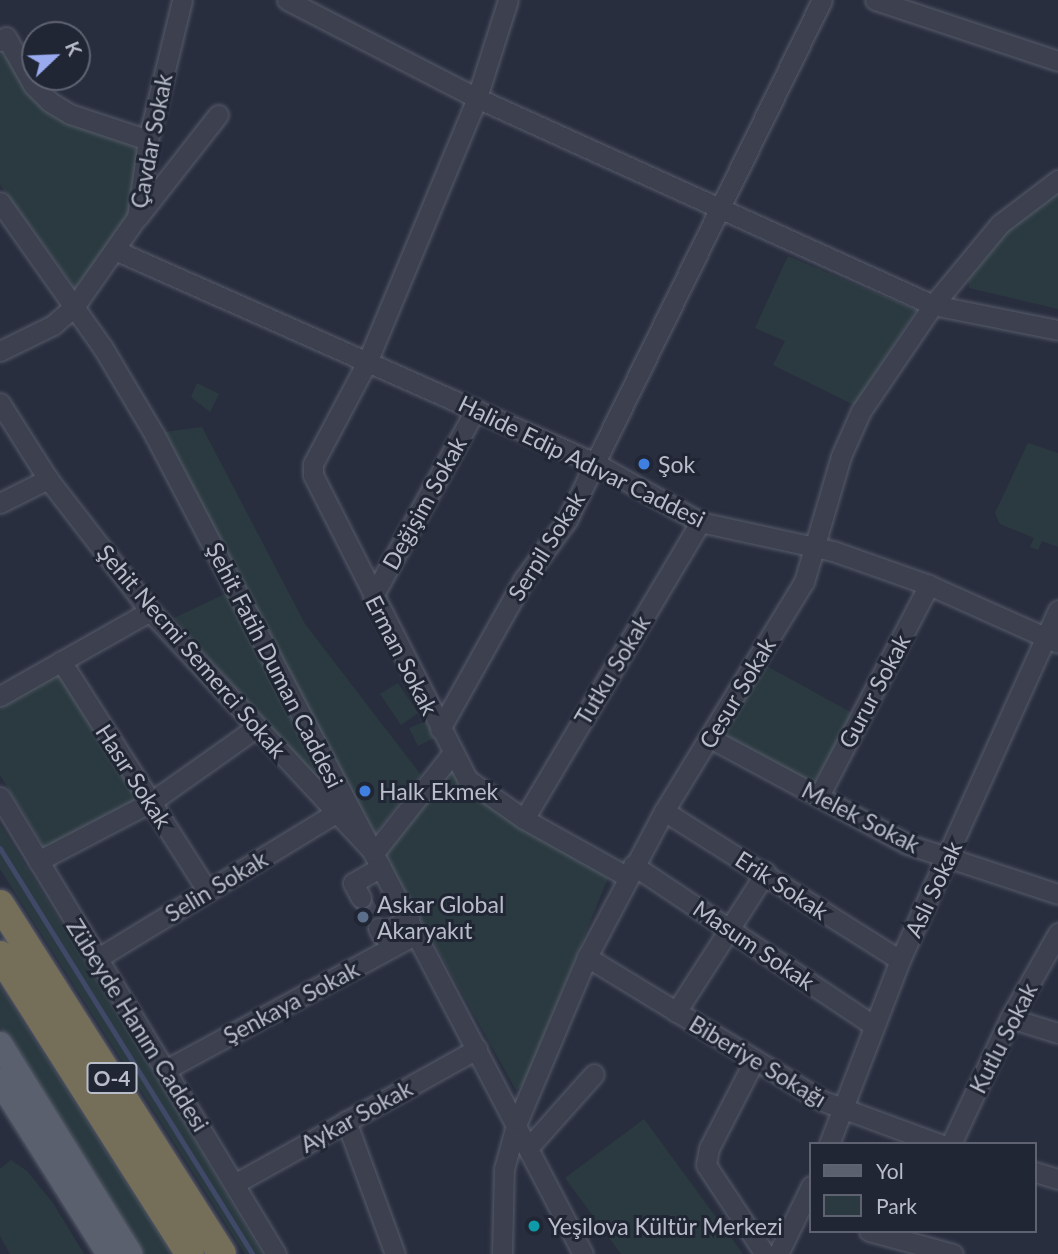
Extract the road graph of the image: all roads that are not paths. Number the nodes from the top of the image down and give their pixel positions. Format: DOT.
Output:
graph roads {
  1 [pos="182,0"];
  2 [pos="287,0"];
  3 [pos="509,0"];
  4 [pos="822,0"];
  5 [pos="875,0"];
  6 [pos="2,34"];
  7 [pos="1058,61"];
  8 [pos="477,98"];
  9 [pos="219,115"];
  10 [pos="148,140"];
  11 [pos="1058,180"];
  12 [pos="0,202"];
  13 [pos="722,209"];
  14 [pos="137,217"];
  15 [pos="115,250"];
  16 [pos="933,305"];
  17 [pos="74,307"];
  18 [pos="1058,330"];
  19 [pos="0,351"];
  20 [pos="367,362"];
  21 [pos="0,403"];
  22 [pos="476,409"];
  23 [pos="595,463"];
  24 [pos="48,479"];
  25 [pos="0,503"];
  26 [pos="700,522"];
  27 [pos="813,546"];
  28 [pos="929,585"];
  29 [pos="373,596"];
  30 [pos="1058,610"];
  31 [pos="150,611"];
  32 [pos="1053,640"];
  33 [pos="61,661"];
  34 [pos="0,696"];
  35 [pos="257,727"];
  36 [pos="440,729"];
  37 [pos="710,738"];
  38 [pos="452,754"];
  39 [pos="819,796"];
  40 [pos="0,797"];
  41 [pos="151,802"];
  42 [pos="664,811"];
  43 [pos="334,814"];
  44 [pos="524,818"];
  45 [pos="947,859"];
  46 [pos="377,860"];
  47 [pos="38,861"];
  48 [pos="629,870"];
  49 [pos="766,872"];
  50 [pos="207,890"];
  51 [pos="1058,894"];
  52 [pos="361,898"];
  53 [pos="0,904"];
  54 [pos="413,926"];
  55 [pos="378,928"];
  56 [pos="730,928"];
  57 [pos="1058,933"];
  58 [pos="0,955"];
  59 [pos="587,957"];
  60 [pos="98,958"];
  61 [pos="900,960"];
  62 [pos="676,1012"];
  63 [pos="1010,1018"];
  64 [pos="874,1026"];
  65 [pos="1058,1033"];
  66 [pos="0,1044"];
  67 [pos="477,1049"];
  68 [pos="754,1061"];
  69 [pos="165,1070"];
  70 [pos="594,1074"];
  71 [pos="0,1080"];
  72 [pos="842,1110"];
  73 [pos="346,1121"];
  74 [pos="516,1125"];
  75 [pos="830,1142"];
  76 [pos="933,1142"];
  77 [pos="952,1142"];
  78 [pos="528,1148"];
  79 [pos="1037,1173"];
  80 [pos="1058,1179"];
  81 [pos="236,1183"];
  82 [pos="810,1192"];
  83 [pos="806,1214"];
  84 [pos="876,1233"];
  85 [pos="109,1254"];
  86 [pos="130,1254"];
  87 [pos="190,1254"];
  88 [pos="222,1254"];
  89 [pos="276,1254"];
  90 [pos="395,1254"];
  91 [pos="502,1254"];
  92 [pos="583,1254"];
  93 [pos="765,1254"];
  94 [pos="778,1254"];
  95 [pos="953,1254"];
  1 -- 10 [label="street, Çavdar Sokak"];
  2 -- 8 [label="street"];
  3 -- 8 [label="street"];
  4 -- 13 [label="street, Serpil Sokak"];
  5 -- 7 [label="street"];
  6 -- 10 [label="street"];
  8 -- 13 [label="street"];
  8 -- 20 [label="street"];
  9 -- 14 [label="street"];
  10 -- 14 [label="street, Çavdar Sokak"];
  11 -- 16 [label="street, Cesur Sokak"];
  12 -- 17 [label="street, Şehit Fatih Duman Caddesi"];
  13 -- 16 [label="street"];
  13 -- 23 [label="street, Serpil Sokak"];
  14 -- 15 [label="street, Çavdar Sokak"];
  15 -- 17 [label="street, Çavdar Sokak"];
  15 -- 20 [label="street, Halide Edip Adıvar Caddesi"];
  16 -- 18 [label="street"];
  16 -- 27 [label="street, Cesur Sokak"];
  17 -- 19 [label="street, Çavdar Sokak"];
  17 -- 46 [label="street, Şehit Fatih Duman Caddesi"];
  20 -- 22 [label="street, Halide Edip Adıvar Caddesi"];
  20 -- 29 [label="street, Erman Sokak"];
  21 -- 24 [label="street, Şehit Necmi Semerci Sokak"];
  22 -- 23 [label="street, Halide Edip Adıvar Caddesi"];
  22 -- 29 [label="street, Değişim Sokak"];
  23 -- 26 [label="street, Halide Edip Adıvar Caddesi"];
  23 -- 36 [label="street, Serpil Sokak"];
  24 -- 25 [label="street"];
  24 -- 31 [label="street, Şehit Necmi Semerci Sokak"];
  26 -- 27 [label="street, Halide Edip Adıvar Caddesi"];
  26 -- 44 [label="street, Tutku Sokak"];
  27 -- 28 [label="street, Halide Edip Adıvar Caddesi"];
  27 -- 37 [label="street, Cesur Sokak"];
  28 -- 32 [label="street, Halide Edip Adıvar Caddesi"];
  28 -- 39 [label="street, Gurur Sokak"];
  29 -- 36 [label="street, Erman Sokak"];
  30 -- 32 [label="street, Aslı Sokak"];
  31 -- 33 [label="street"];
  31 -- 35 [label="street, Şehit Necmi Semerci Sokak"];
  32 -- 45 [label="street, Aslı Sokak"];
  33 -- 34 [label="street"];
  33 -- 41 [label="street, Hasır Sokak"];
  35 -- 41 [label="street"];
  35 -- 43 [label="street, Şehit Necmi Semerci Sokak"];
  36 -- 38 [label="street, Erman Sokak"];
  37 -- 39 [label="street, Melek Sokak"];
  37 -- 42 [label="street, Cesur Sokak"];
  38 -- 44 [label="street, Erman Sokak"];
  38 -- 46 [label="street"];
  39 -- 45 [label="street, Melek Sokak"];
  40 -- 47 [label="street, Zübeyde Hanım Caddesi"];
  41 -- 47 [label="street"];
  41 -- 50 [label="street, Hasır Sokak"];
  42 -- 48 [label="street, Cesur Sokak"];
  42 -- 49 [label="street, Erik Sokak"];
  43 -- 46 [label="street, Şehit Necmi Semerci Sokak"];
  43 -- 50 [label="street, Selin Sokak"];
  44 -- 48 [label="street, Erman Sokak"];
  45 -- 51 [label="street, Melek Sokak"];
  45 -- 61 [label="street, Aslı Sokak"];
  46 -- 52 [label="street"];
  46 -- 54 [label="street, Şehit Fatih Duman Caddesi"];
  47 -- 60 [label="street, Zübeyde Hanım Caddesi"];
  48 -- 56 [label="street, Masum Sokak"];
  48 -- 59 [label="street, Cesur Sokak"];
  49 -- 56 [label="street"];
  49 -- 61 [label="street, Erik Sokak"];
  50 -- 60 [label="street, Selin Sokak"];
  53 -- 88 [label="highway, O-4"];
  54 -- 55 [label="street"];
  54 -- 67 [label="street, Şehit Fatih Duman Caddesi"];
  54 -- 69 [label="street, Şenkaya Sokak"];
  56 -- 62 [label="street"];
  56 -- 64 [label="street, Masum Sokak"];
  57 -- 63 [label="street, Kutlu Sokak"];
  58 -- 87 [label="highway, O-4"];
  59 -- 62 [label="street, Biberiye Sokağı"];
  59 -- 74 [label="street, Cesur Sokak"];
  60 -- 69 [label="street, Zübeyde Hanım Caddesi"];
  61 -- 64 [label="street, Aslı Sokak"];
  62 -- 68 [label="street, Biberiye Sokağı"];
  63 -- 65 [label="street"];
  63 -- 77 [label="street, Kutlu Sokak"];
  64 -- 72 [label="street, Aslı Sokak"];
  66 -- 86 [label="main road"];
  67 -- 73 [label="street, Aykar Sokak"];
  67 -- 74 [label="street, Şehit Fatih Duman Caddesi"];
  68 -- 72 [label="street, Biberiye Sokağı"];
  68 -- 93 [label="street"];
  69 -- 81 [label="street, Zübeyde Hanım Caddesi"];
  70 -- 78 [label="street"];
  71 -- 85 [label="main road"];
  72 -- 75 [label="street, Aslı Sokak"];
  72 -- 76 [label="street, Biberiye Sokağı"];
  73 -- 81 [label="street, Aykar Sokak"];
  73 -- 90 [label="street"];
  74 -- 78 [label="street, Şehit Fatih Duman Caddesi"];
  74 -- 91 [label="street, Cesur Sokak"];
  78 -- 92 [label="street, Şehit Fatih Duman Caddesi"];
  79 -- 80 [label="street"];
  81 -- 89 [label="street, Zübeyde Hanım Caddesi"];
  82 -- 83 [label="street"];
  83 -- 94 [label="street"];
  84 -- 95 [label="street"];
}
